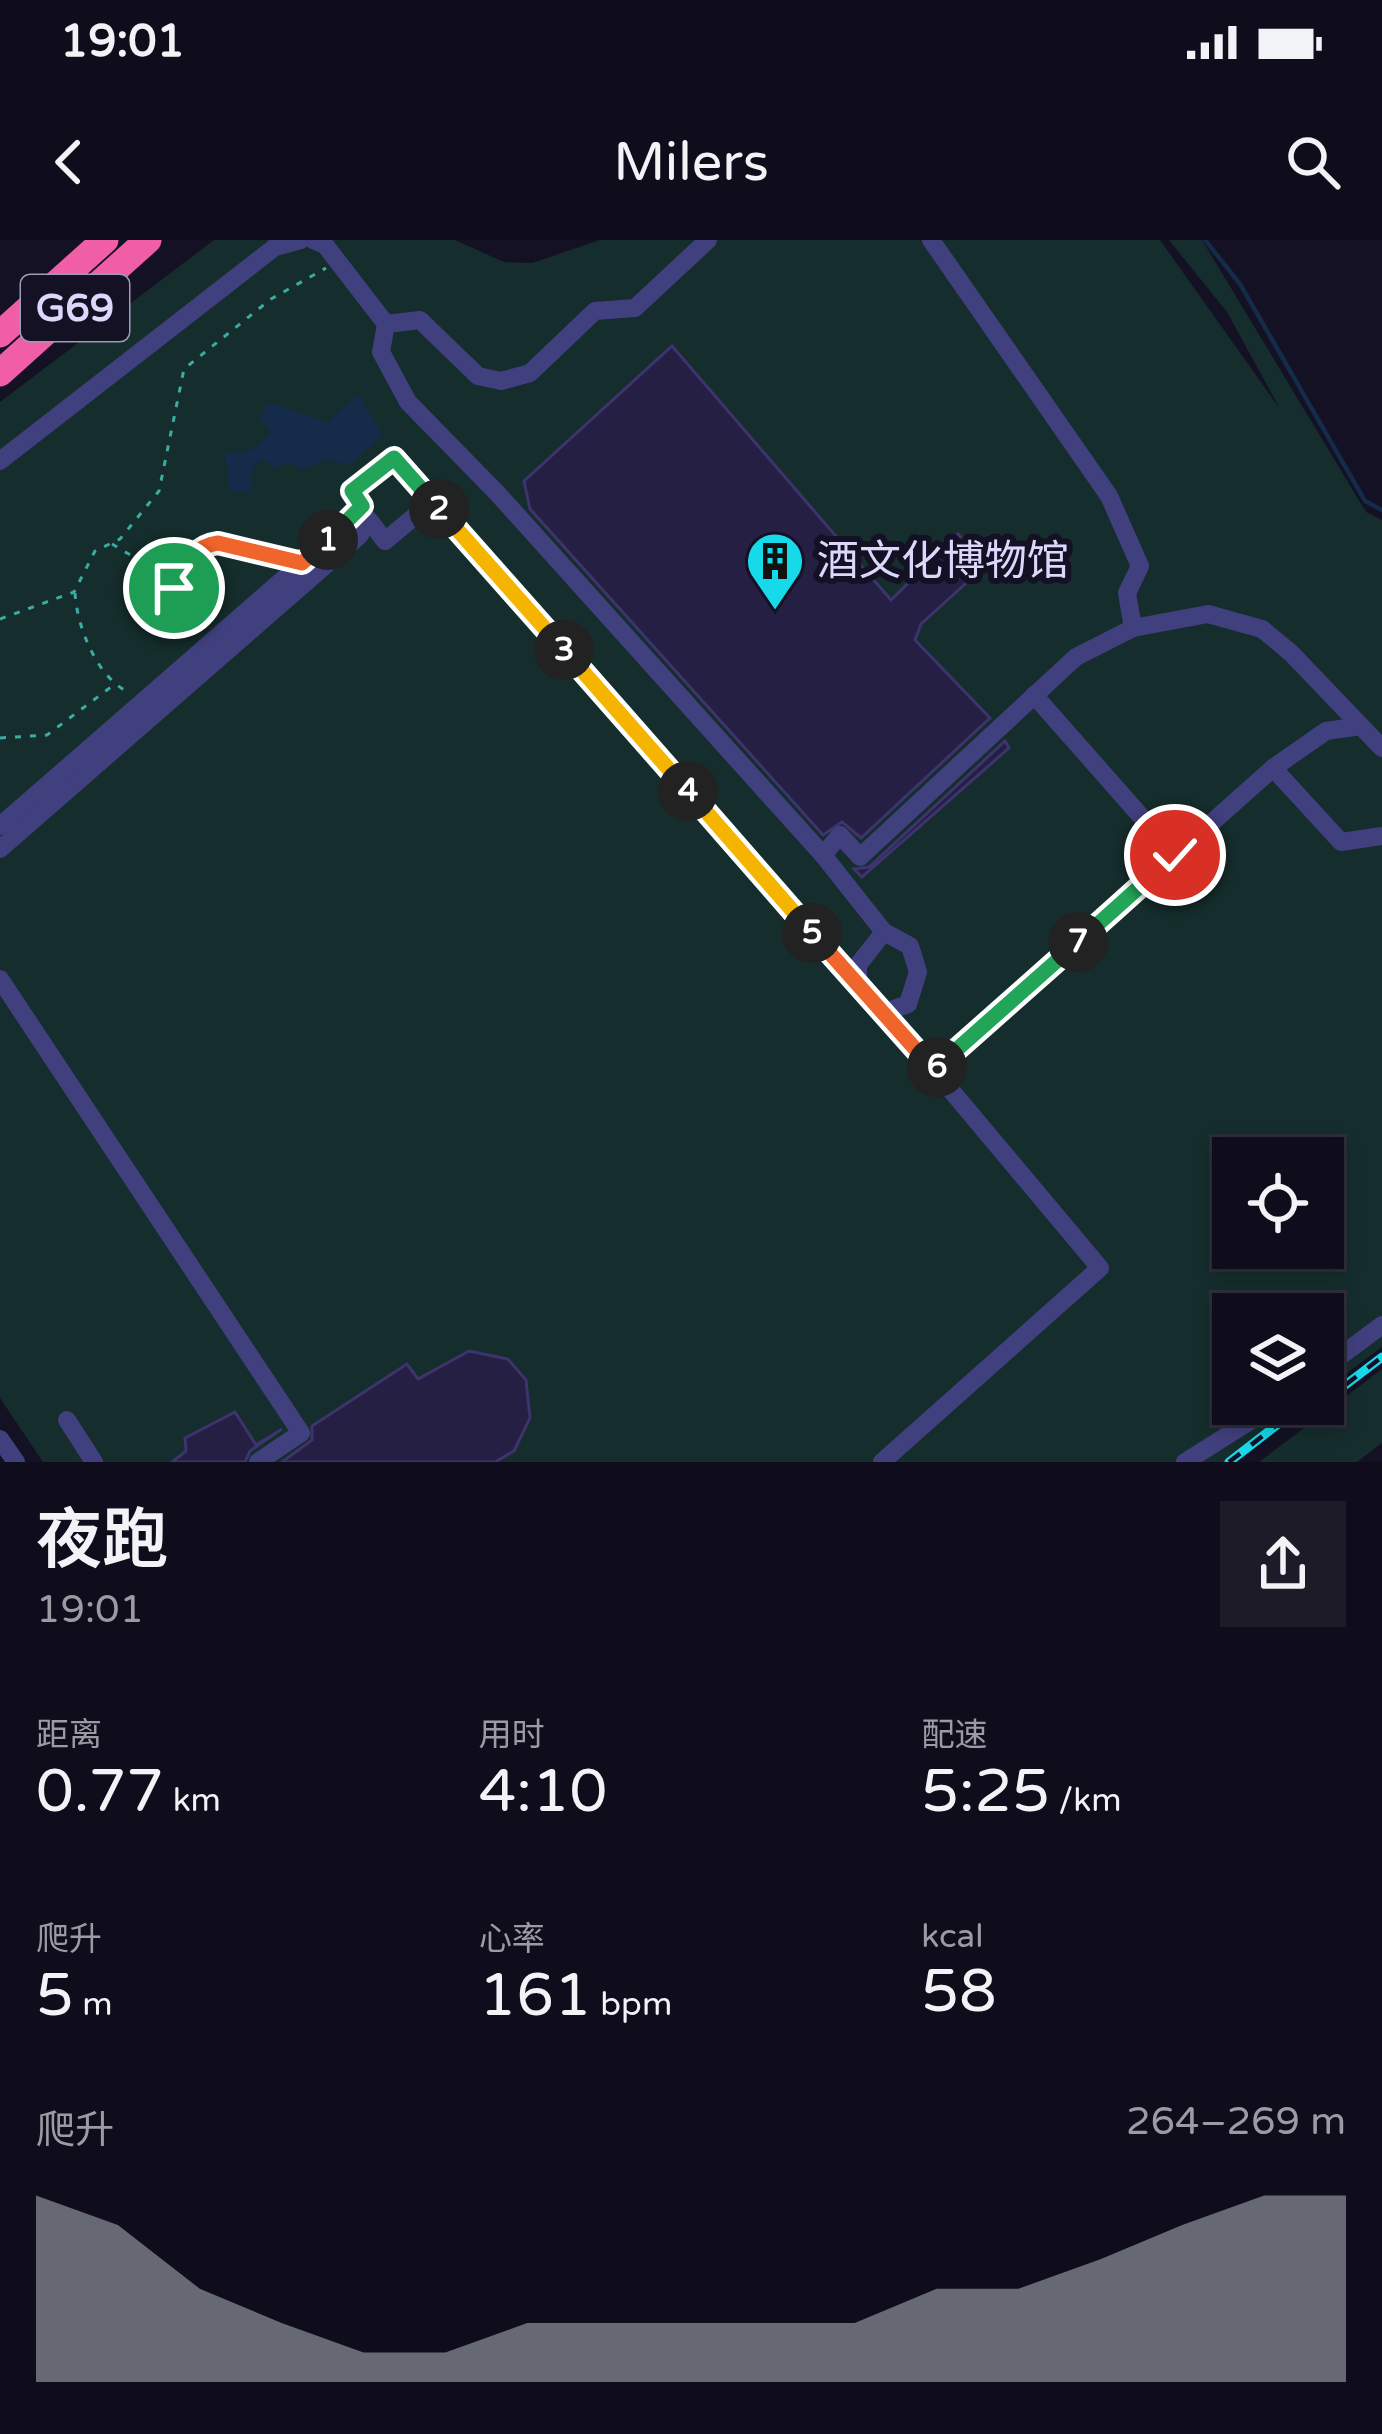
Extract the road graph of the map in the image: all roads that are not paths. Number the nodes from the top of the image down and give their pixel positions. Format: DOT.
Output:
graph roads {
  1 [pos="105,240"];
  2 [pos="148,240"];
  3 [pos="301,240"];
  4 [pos="314,240"];
  5 [pos="708,240"];
  6 [pos="931,240"];
  7 [pos="386,324"];
  8 [pos="0,334"];
  9 [pos="0,373"];
  10 [pos="0,461"];
  11 [pos="433,502"];
  12 [pos="1133,628"];
  13 [pos="1034,695"];
  14 [pos="1361,726"];
  15 [pos="1382,748"];
  16 [pos="1273,768"];
  17 [pos="0,826"];
  18 [pos="1382,836"];
  19 [pos="0,849"];
  20 [pos="823,855"];
  21 [pos="1175,855"];
  22 [pos="884,932"];
  23 [pos="0,980"];
  24 [pos="858,985"];
  25 [pos="884,1013"];
  26 [pos="934,1070"];
  27 [pos="1382,1325"];
  28 [pos="1344,1354"];
  29 [pos="67,1420"];
  30 [pos="1248,1425"];
  31 [pos="0,1438"];
  32 [pos="16,1462"];
  33 [pos="94,1462"];
  34 [pos="258,1462"];
  35 [pos="882,1462"];
  36 [pos="1185,1462"];
  1 -- 8 [label="highway, G69"];
  2 -- 9 [label="highway, G69"];
  3 -- 10 [label="street"];
  4 -- 7 [label="street"];
  5 -- 7 [label="street"];
  6 -- 12 [label="street"];
  7 -- 20 [label="street"];
  11 -- 17 [label="street"];
  11 -- 19 [label="street"];
  11 -- 24 [label="street"];
  12 -- 13 [label="street"];
  12 -- 14 [label="street"];
  13 -- 20 [label="street"];
  13 -- 21 [label="street"];
  14 -- 15 [label="street"];
  14 -- 16 [label="street"];
  16 -- 18 [label="street"];
  16 -- 21 [label="street"];
  20 -- 22 [label="street"];
  21 -- 26 [label="street"];
  22 -- 24 [label="street"];
  22 -- 25 [label="street"];
  23 -- 34 [label="street"];
  24 -- 25 [label="street"];
  25 -- 26 [label="street"];
  26 -- 35 [label="street"];
  27 -- 28 [label="street"];
  29 -- 33 [label="street"];
  30 -- 36 [label="street"];
  31 -- 32 [label="street"];
}
